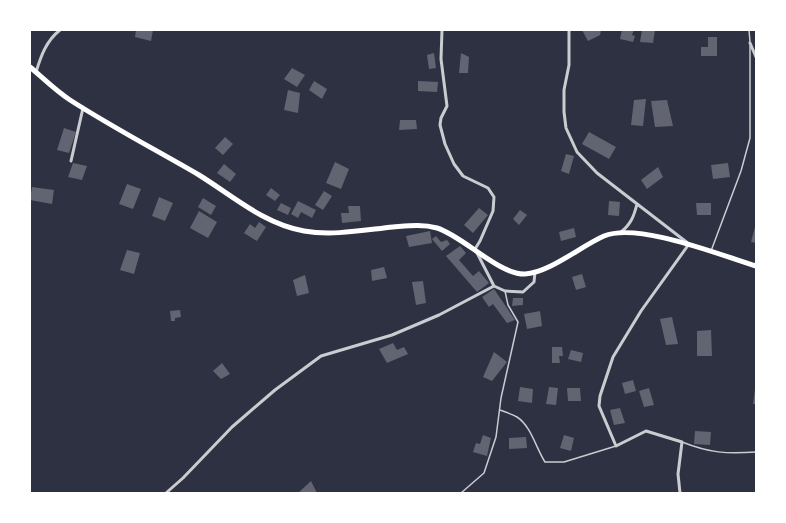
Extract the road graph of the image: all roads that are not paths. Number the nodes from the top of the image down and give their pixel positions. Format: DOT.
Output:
graph roads {
  1 [pos="60,30"];
  2 [pos="442,30"];
  3 [pos="569,30"];
  4 [pos="749,30"];
  5 [pos="750,43"];
  6 [pos="756,57"];
  7 [pos="30,67"];
  8 [pos="36,72"];
  9 [pos="84,108"];
  10 [pos="71,161"];
  11 [pos="637,204"];
  12 [pos="621,232"];
  13 [pos="689,244"];
  14 [pos="475,249"];
  15 [pos="711,252"];
  16 [pos="756,266"];
  17 [pos="535,272"];
  18 [pos="494,286"];
  19 [pos="505,291"];
  20 [pos="500,410"];
  21 [pos="682,442"];
  22 [pos="616,446"];
  23 [pos="756,452"];
  24 [pos="166,493"];
  25 [pos="462,493"];
  26 [pos="680,493"];
  1 -- 8 [label="street"];
  2 -- 14 [label="street"];
  3 -- 11 [label="street"];
  4 -- 5 [label="lane"];
  5 -- 6 [label="street"];
  5 -- 15 [label="lane"];
  7 -- 8 [label="main road"];
  8 -- 9 [label="main road"];
  9 -- 10 [label="street"];
  9 -- 14 [label="main road"];
  11 -- 12 [label="street"];
  11 -- 13 [label="street"];
  12 -- 13 [label="main road"];
  12 -- 17 [label="main road"];
  13 -- 15 [label="main road"];
  13 -- 22 [label="street"];
  14 -- 17 [label="main road"];
  14 -- 18 [label="street"];
  15 -- 16 [label="main road"];
  17 -- 19 [label="street"];
  18 -- 19 [label="street"];
  18 -- 24 [label="street"];
  19 -- 20 [label="lane"];
  20 -- 22 [label="lane"];
  20 -- 25 [label="lane"];
  21 -- 22 [label="street"];
  21 -- 23 [label="lane"];
  21 -- 26 [label="street"];
}
